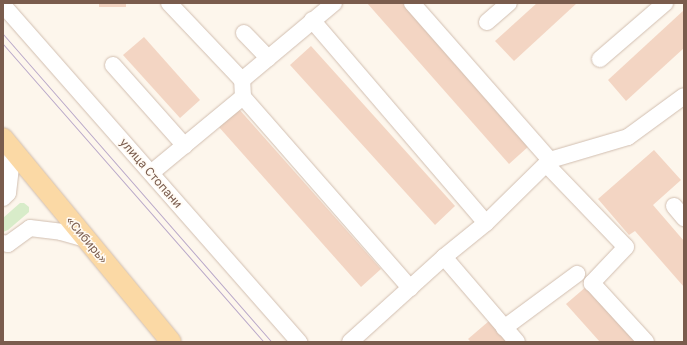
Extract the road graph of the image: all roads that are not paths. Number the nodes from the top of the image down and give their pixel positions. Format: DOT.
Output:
graph roads {
  1 [pos="169,3"];
  2 [pos="334,3"];
  3 [pos="412,3"];
  4 [pos="509,3"];
  5 [pos="665,3"];
  6 [pos="3,5"];
  7 [pos="312,20"];
  8 [pos="487,22"];
  9 [pos="244,33"];
  10 [pos="268,58"];
  11 [pos="600,59"];
  12 [pos="113,65"];
  13 [pos="242,80"];
  14 [pos="684,96"];
  15 [pos="243,97"];
  16 [pos="8,144"];
  17 [pos="185,146"];
  18 [pos="548,162"];
  19 [pos="151,173"];
  20 [pos="3,198"];
  21 [pos="486,223"];
  22 [pos="86,239"];
  23 [pos="3,243"];
  24 [pos="444,257"];
  25 [pos="577,274"];
  26 [pos="410,288"];
  27 [pos="504,328"];
  28 [pos="171,342"];
  29 [pos="299,342"];
  30 [pos="350,342"];
  31 [pos="517,342"];
  32 [pos="646,342"];
  1 -- 13 [label="street"];
  2 -- 7 [label="street"];
  3 -- 18 [label="street"];
  4 -- 8 [label="street"];
  5 -- 11 [label="street"];
  6 -- 19 [label="street, улица Стопани"];
  7 -- 10 [label="street"];
  7 -- 21 [label="street"];
  9 -- 10 [label="street"];
  10 -- 13 [label="street"];
  12 -- 17 [label="street"];
  13 -- 15 [label="street"];
  14 -- 18 [label="street"];
  15 -- 17 [label="street"];
  15 -- 26 [label="street"];
  16 -- 20 [label="street"];
  16 -- 22 [label="main road, «Сибирь»"];
  17 -- 19 [label="street"];
  18 -- 21 [label="street"];
  18 -- 32 [label="street"];
  19 -- 29 [label="street, улица Стопани"];
  21 -- 24 [label="street"];
  22 -- 23 [label="street"];
  22 -- 28 [label="main road, «Сибирь»"];
  24 -- 26 [label="street"];
  24 -- 27 [label="street"];
  25 -- 27 [label="street"];
  26 -- 30 [label="street"];
  27 -- 31 [label="street"];
}
